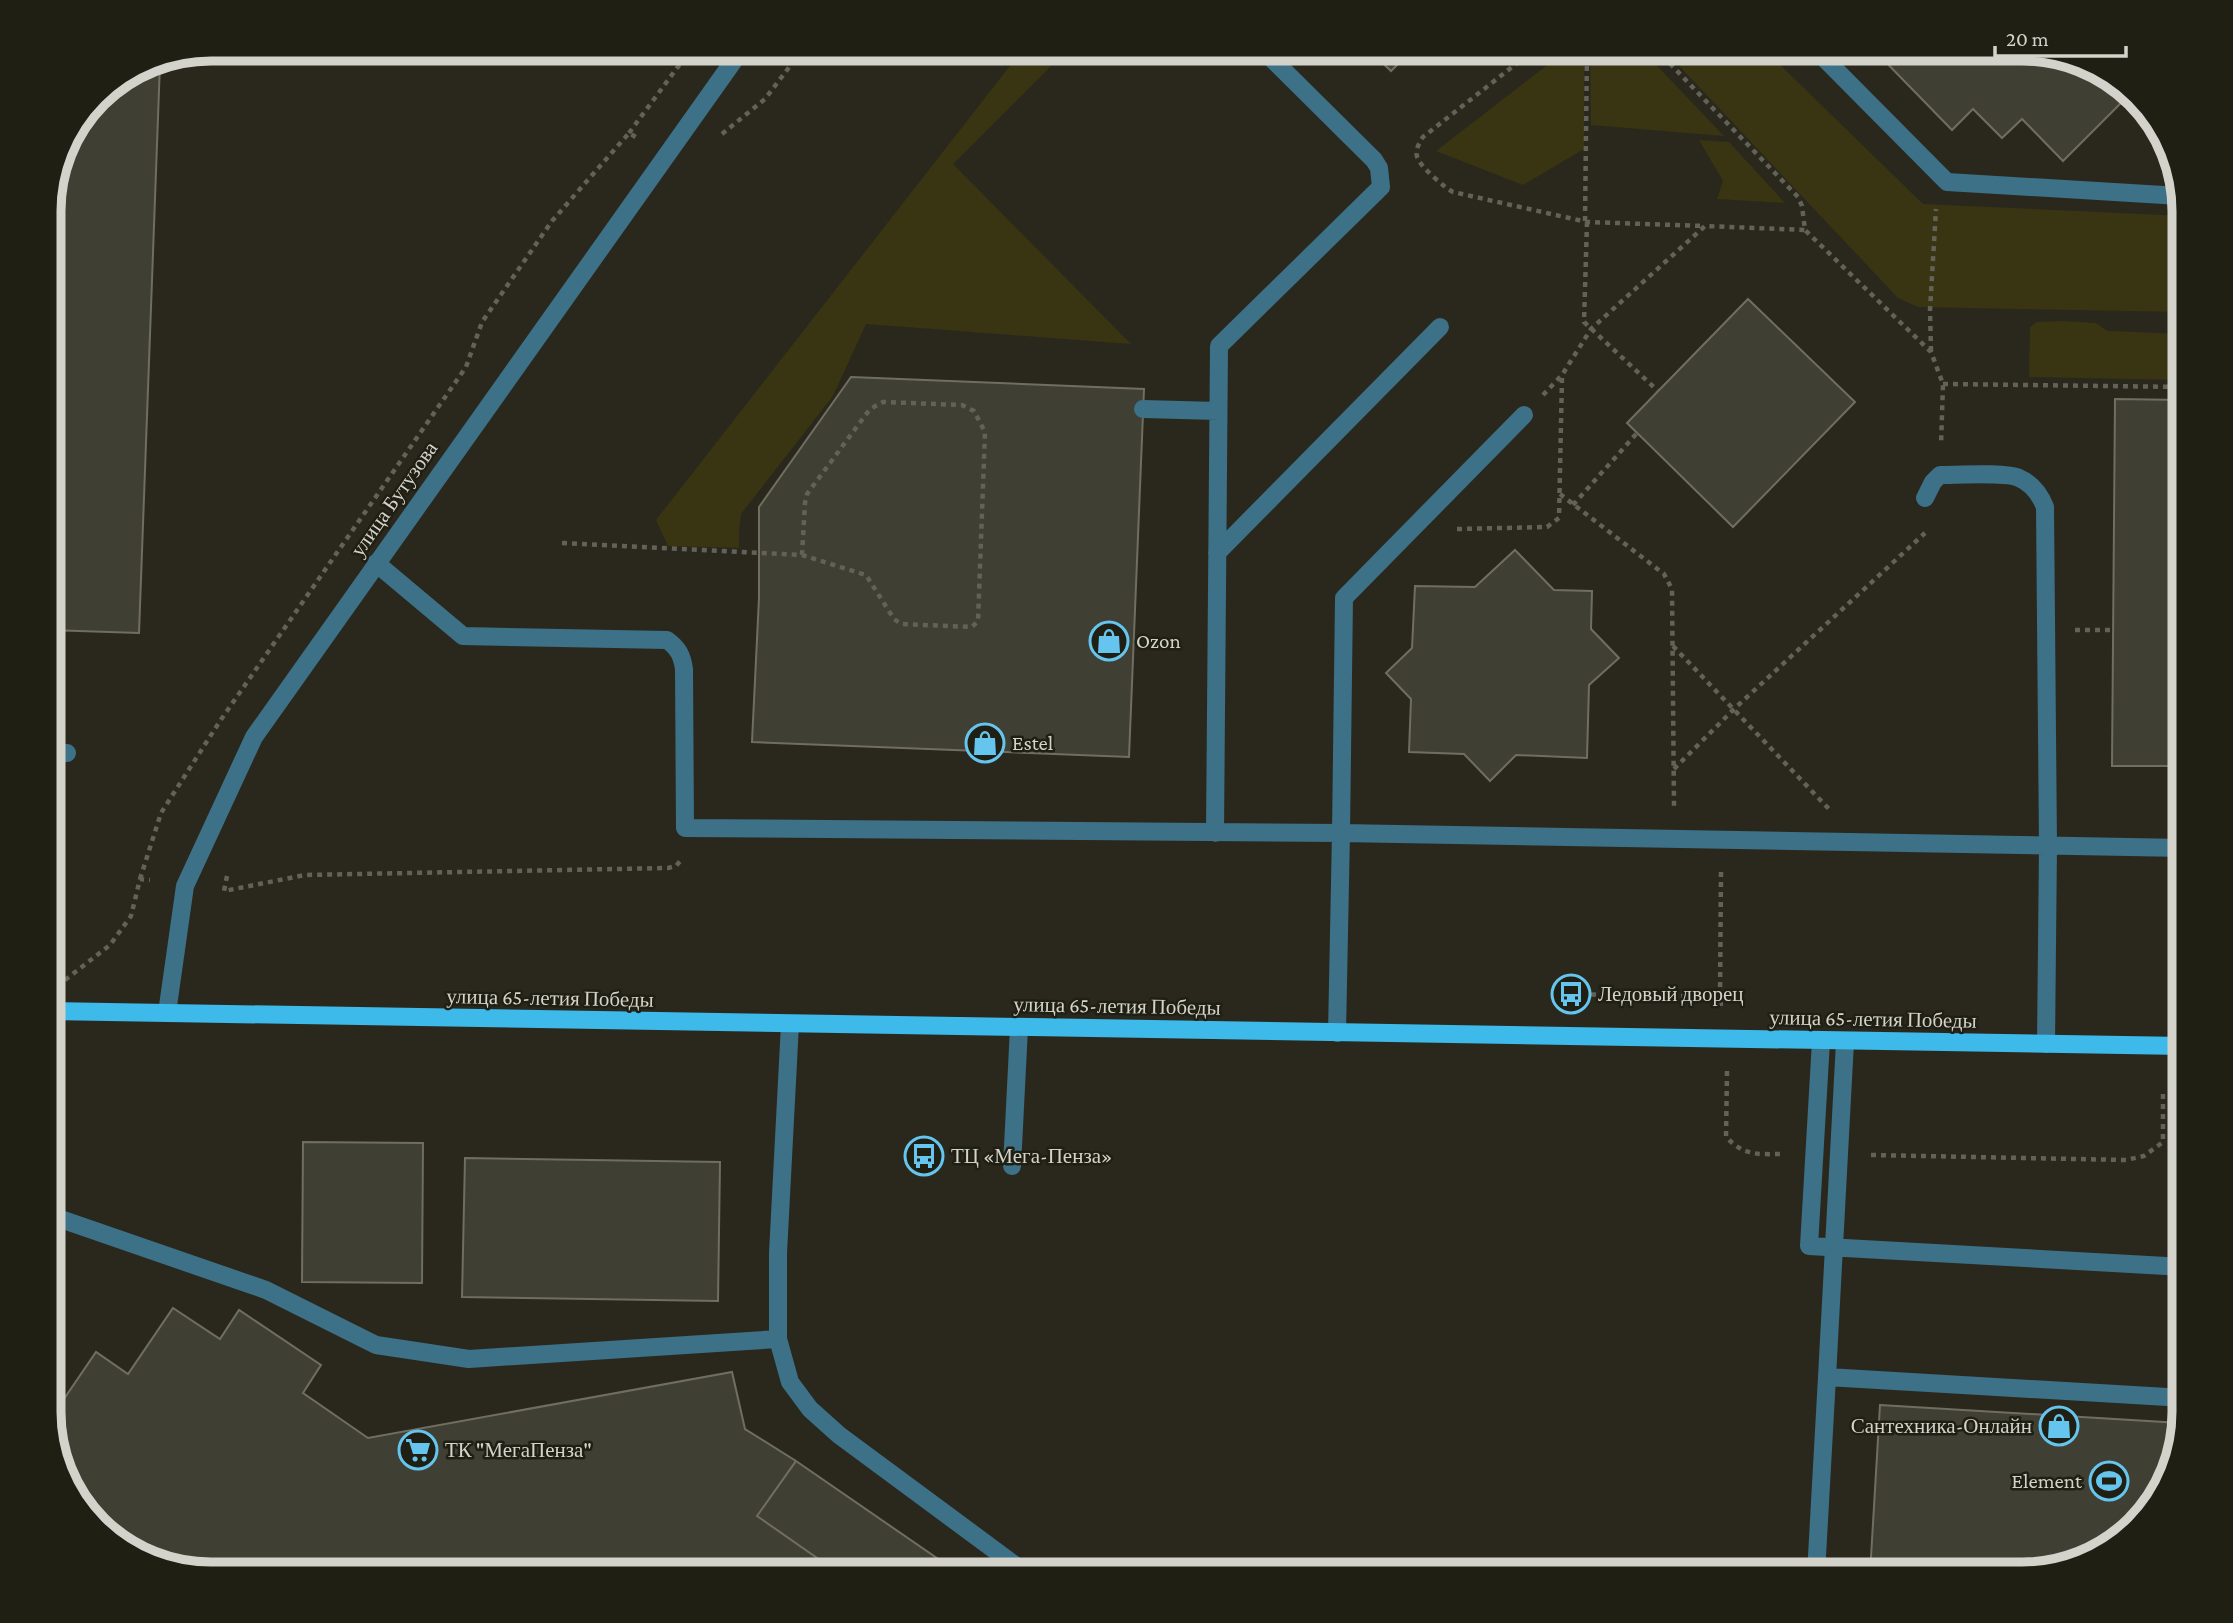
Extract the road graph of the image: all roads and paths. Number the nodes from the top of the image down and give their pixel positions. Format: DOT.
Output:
graph roads {
  1 [pos="1275,61"];
  2 [pos="1519,61"];
  3 [pos="1587,61"];
  4 [pos="1668,61"];
  5 [pos="1827,61"];
  6 [pos="682,62"];
  7 [pos="733,62"];
  8 [pos="629,133"];
  9 [pos="642,140"];
  10 [pos="2170,195"];
  11 [pos="1936,199"];
  12 [pos="1586,221"];
  13 [pos="1705,226"];
  14 [pos="1805,229"];
  15 [pos="1440,327"];
  16 [pos="1591,329"];
  17 [pos="1931,352"];
  18 [pos="1562,375"];
  19 [pos="1943,384"];
  20 [pos="2172,387"];
  21 [pos="1658,391"];
  22 [pos="1143,409"];
  23 [pos="1218,411"];
  24 [pos="1524,415"];
  25 [pos="1637,433"];
  26 [pos="1941,446"];
  27 [pos="1560,494"];
  28 [pos="1926,498"];
  29 [pos="1573,505"];
  30 [pos="1411,531"];
  31 [pos="1925,533"];
  32 [pos="562,543"];
  33 [pos="1217,553"];
  34 [pos="802,555"];
  35 [pos="376,563"];
  36 [pos="1672,646"];
  37 [pos="1734,709"];
  38 [pos="1674,769"];
  39 [pos="685,828"];
  40 [pos="1215,833"];
  41 [pos="1341,834"];
  42 [pos="1674,839"];
  43 [pos="1861,843"];
  44 [pos="2048,846"];
  45 [pos="2172,848"];
  46 [pos="140,879"];
  47 [pos="150,880"];
  48 [pos="224,891"];
  49 [pos="62,983"];
  50 [pos="1571,994"];
  51 [pos="1720,997"];
  52 [pos="62,1011"];
  53 [pos="167,1013"];
  54 [pos="790,1024"];
  55 [pos="1019,1028"];
  56 [pos="1337,1032"];
  57 [pos="1821,1041"];
  58 [pos="1846,1042"];
  59 [pos="2046,1044"];
  60 [pos="2172,1046"];
  61 [pos="1012,1166"];
  62 [pos="62,1219"];
  63 [pos="1834,1248"];
  64 [pos="2172,1266"];
  65 [pos="778,1339"];
  66 [pos="1827,1377"];
  67 [pos="2172,1397"];
  68 [pos="1011,1562"];
  69 [pos="1817,1562"];
  1 -- 23 [label="street"];
  2 -- 12 [label="path"];
  3 -- 12 [label="path"];
  4 -- 14 [label="path"];
  5 -- 10 [label="street"];
  6 -- 8 [label="path"];
  7 -- 35 [label="street, улица Бутузова"];
  8 -- 9 [label="path"];
  8 -- 46 [label="path"];
  11 -- 17 [label="path"];
  12 -- 13 [label="path"];
  12 -- 16 [label="path"];
  13 -- 14 [label="path"];
  13 -- 16 [label="path"];
  14 -- 17 [label="path"];
  15 -- 33 [label="street"];
  16 -- 18 [label="path"];
  16 -- 21 [label="path"];
  17 -- 19 [label="path"];
  18 -- 24 [label="path"];
  18 -- 27 [label="path"];
  19 -- 20 [label="path"];
  19 -- 26 [label="path"];
  22 -- 23 [label="street"];
  23 -- 33 [label="street"];
  24 -- 30 [label="street"];
  25 -- 29 [label="path"];
  27 -- 29 [label="path"];
  27 -- 30 [label="path"];
  28 -- 44 [label="street"];
  29 -- 36 [label="path"];
  30 -- 41 [label="street"];
  31 -- 37 [label="path"];
  32 -- 34 [label="path"];
  33 -- 40 [label="street"];
  34 -- 34 [label="path"];
  35 -- 39 [label="street"];
  35 -- 53 [label="street, улица Бутузова"];
  36 -- 37 [label="path"];
  36 -- 38 [label="path"];
  37 -- 38 [label="path"];
  37 -- 43 [label="path"];
  38 -- 42 [label="path"];
  39 -- 40 [label="street"];
  39 -- 48 [label="path"];
  40 -- 41 [label="street"];
  41 -- 42 [label="street"];
  41 -- 56 [label="street"];
  42 -- 43 [label="street"];
  43 -- 44 [label="street"];
  44 -- 45 [label="street"];
  44 -- 59 [label="street"];
  46 -- 47 [label="path"];
  46 -- 49 [label="path"];
  50 -- 51 [label="path"];
  52 -- 53 [label="main road, улица 65-летия Победы"];
  53 -- 54 [label="main road, улица 65-летия Победы"];
  54 -- 55 [label="main road, улица 65-летия Победы"];
  54 -- 65 [label="street"];
  55 -- 56 [label="main road, улица 65-летия Победы"];
  55 -- 61 [label="street"];
  56 -- 57 [label="main road, улица 65-летия Победы"];
  57 -- 58 [label="main road, улица 65-летия Победы"];
  57 -- 63 [label="street"];
  58 -- 59 [label="main road, улица 65-летия Победы"];
  58 -- 63 [label="street"];
  59 -- 60 [label="main road, улица 65-летия Победы"];
  62 -- 65 [label="street"];
  63 -- 64 [label="street"];
  63 -- 66 [label="street"];
  65 -- 68 [label="street"];
  66 -- 67 [label="street"];
  66 -- 69 [label="street"];
}
